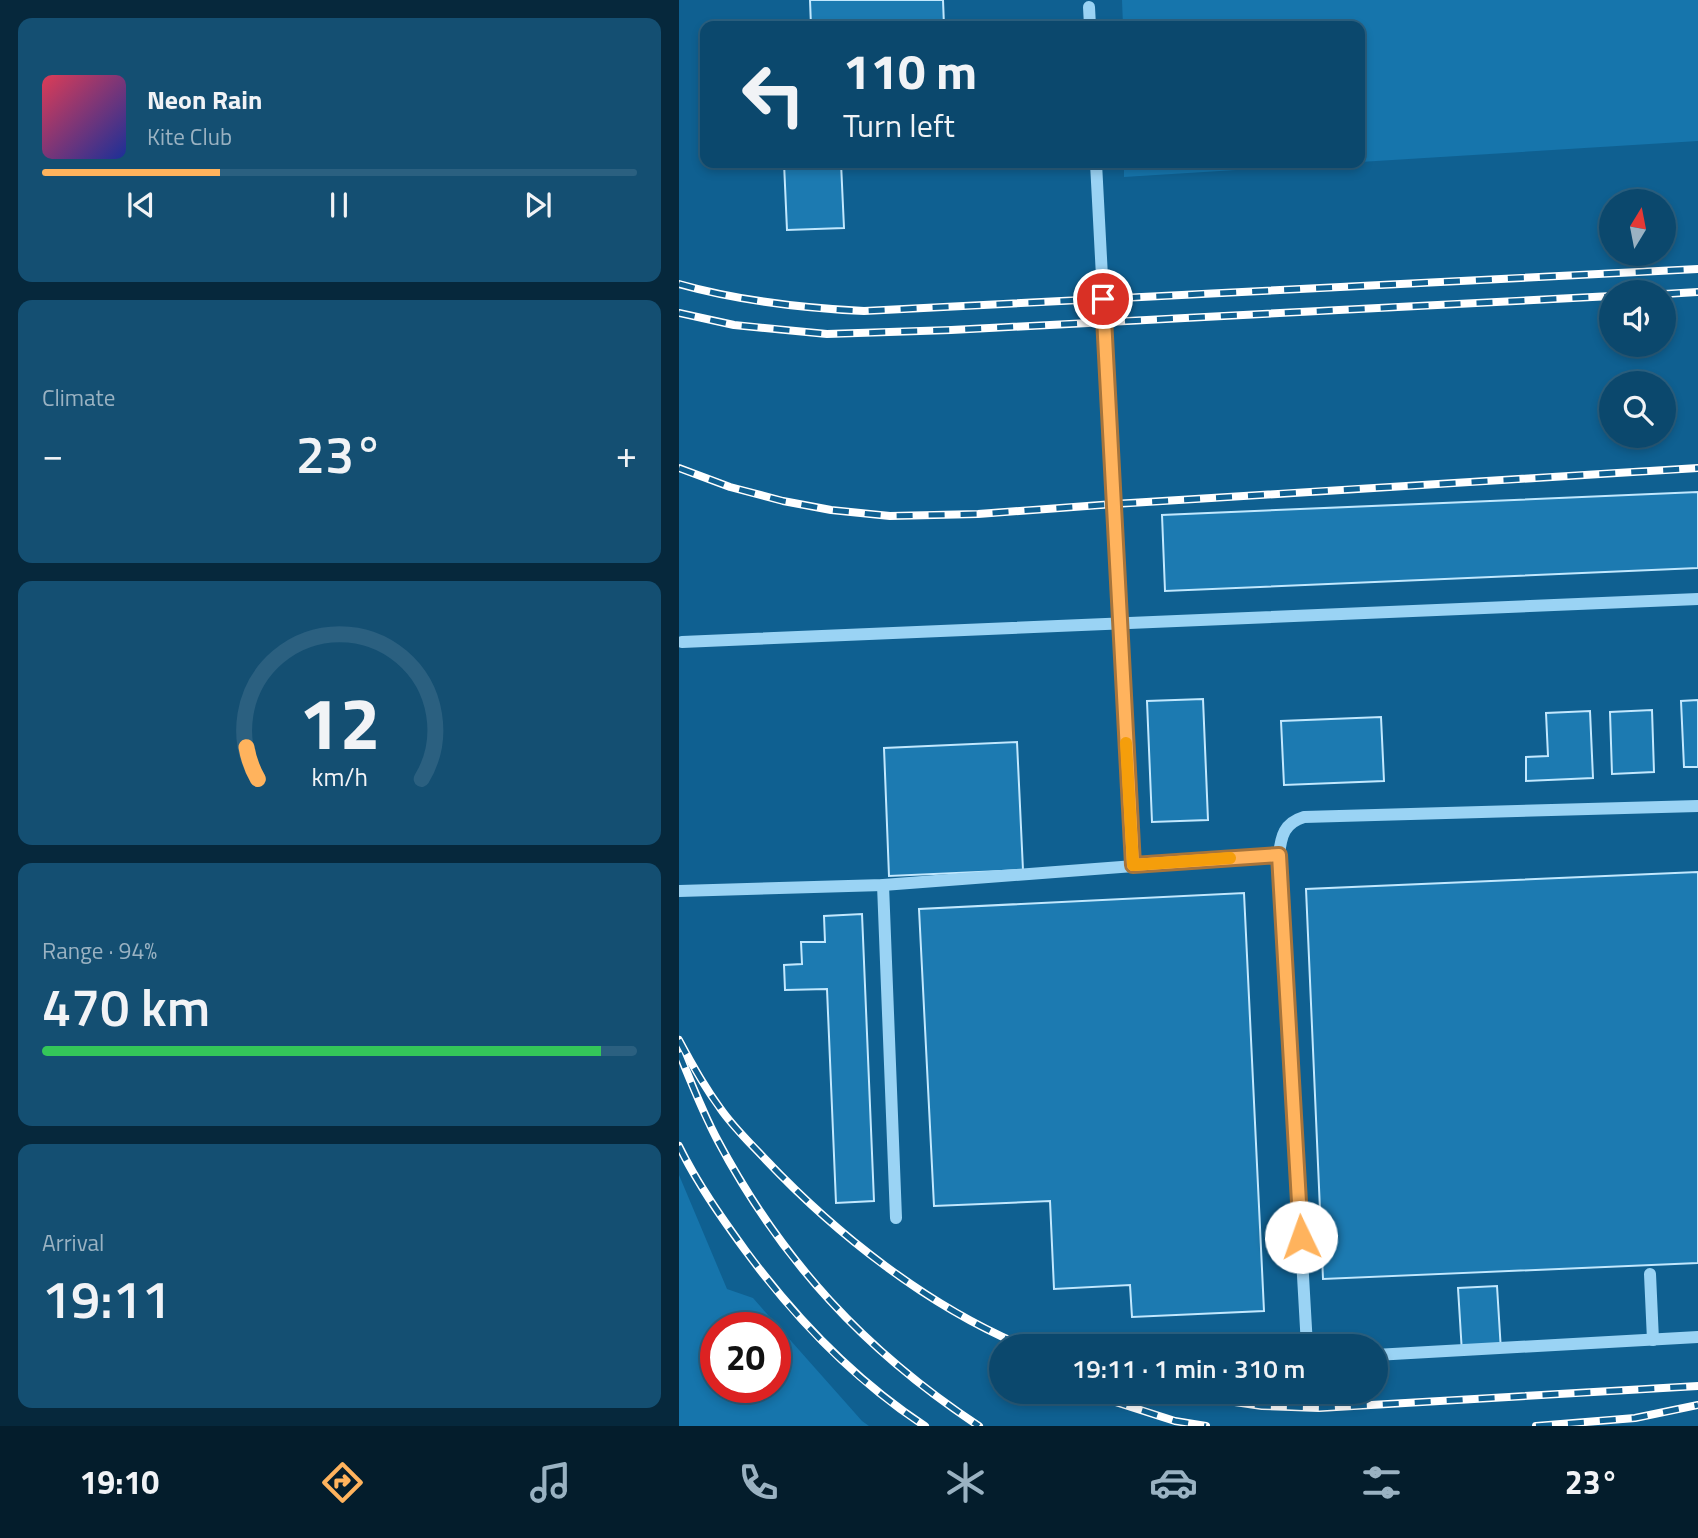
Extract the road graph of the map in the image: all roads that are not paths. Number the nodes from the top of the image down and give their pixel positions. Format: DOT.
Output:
graph roads {
  1 [pos="1089,7"];
  2 [pos="1090,21"];
  3 [pos="1096,168"];
  4 [pos="1698,599"];
  5 [pos="1120,624"];
  6 [pos="682,642"];
  7 [pos="1698,806"];
  8 [pos="1279,855"];
  9 [pos="1133,865"];
  10 [pos="883,885"];
  11 [pos="679,891"];
  12 [pos="896,1218"];
  13 [pos="1650,1274"];
  14 [pos="1306,1334"];
  15 [pos="1698,1338"];
  16 [pos="1653,1340"];
  17 [pos="1388,1354"];
  1 -- 2 [label="lane"];
  3 -- 5 [label="lane"];
  4 -- 5 [label="lane"];
  5 -- 6 [label="lane"];
  5 -- 9 [label="lane"];
  7 -- 8 [label="lane"];
  8 -- 9 [label="lane"];
  8 -- 14 [label="lane"];
  9 -- 10 [label="lane"];
  10 -- 11 [label="lane"];
  10 -- 12 [label="lane"];
  13 -- 16 [label="lane"];
  15 -- 16 [label="lane"];
  16 -- 17 [label="lane"];
}
